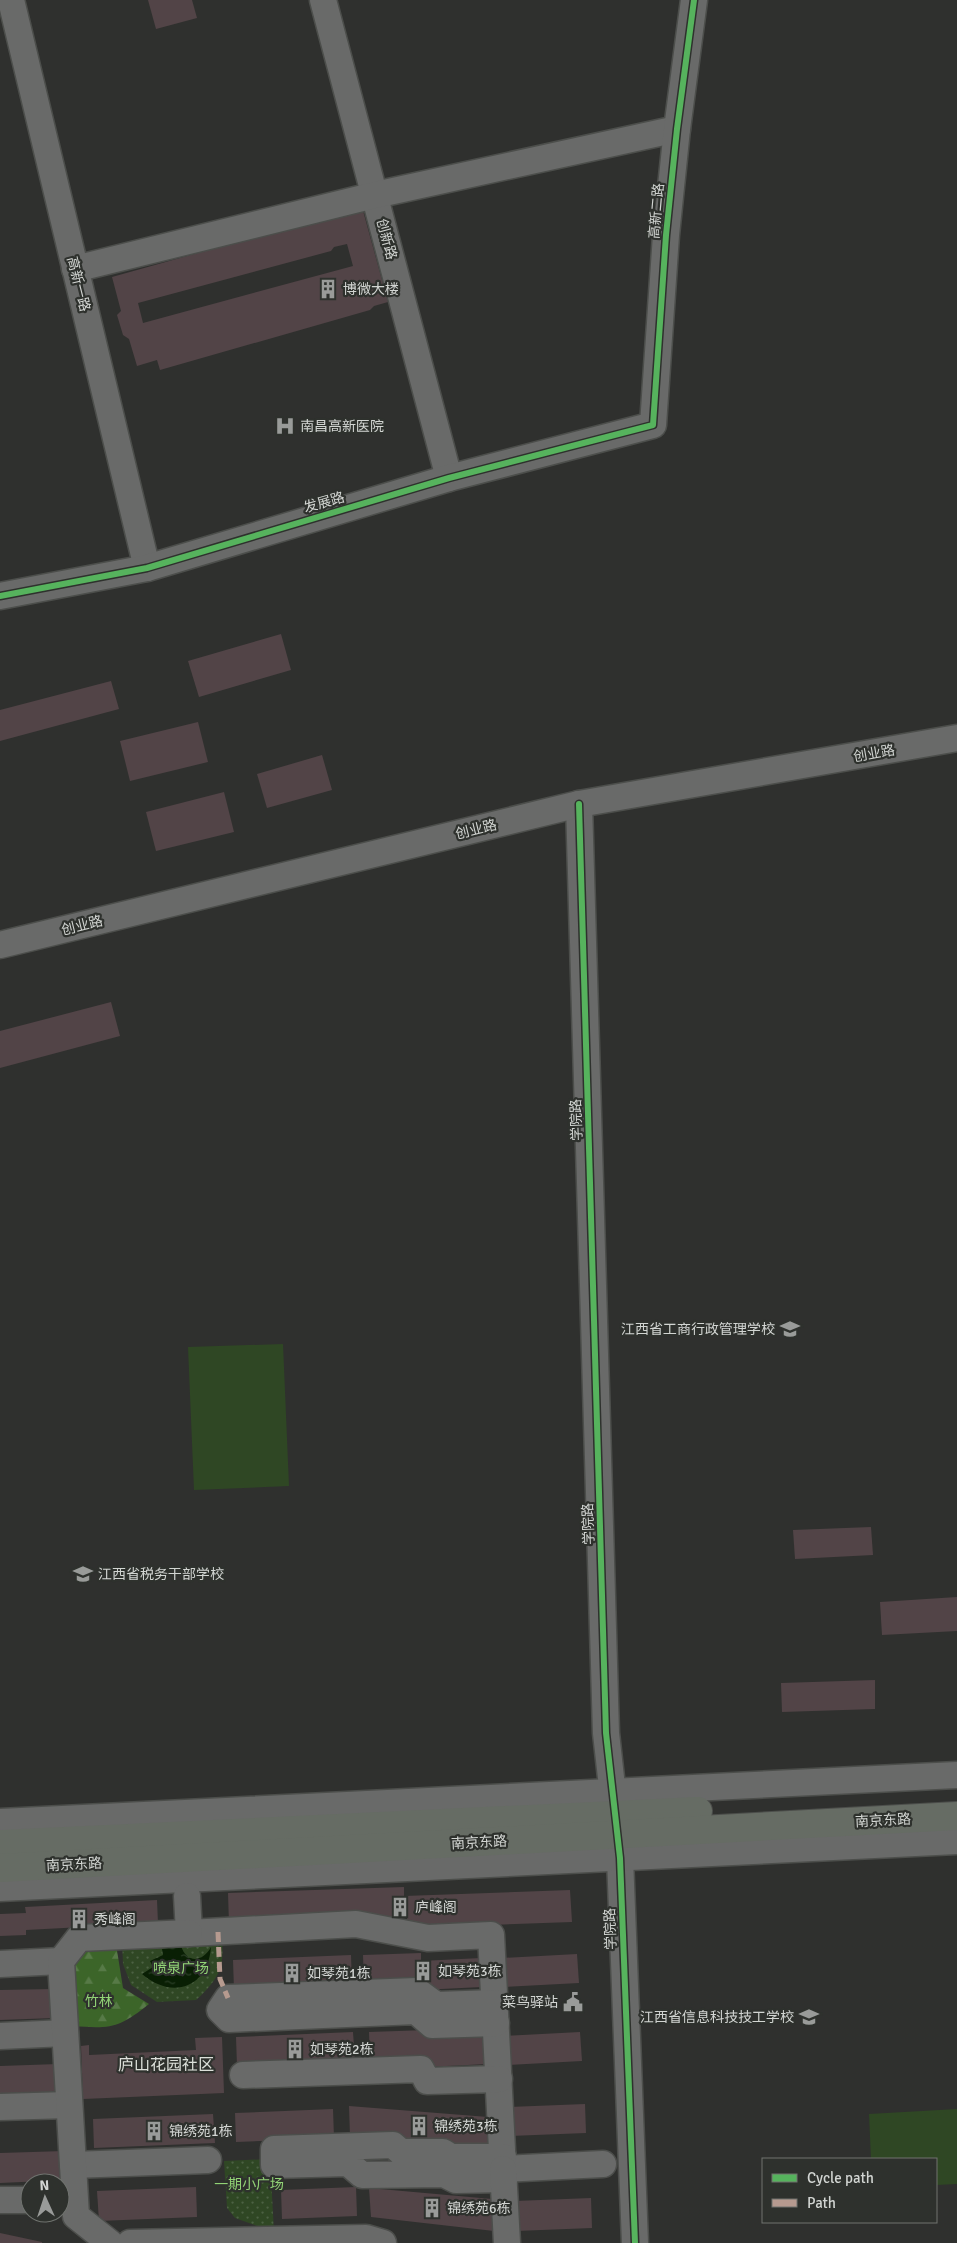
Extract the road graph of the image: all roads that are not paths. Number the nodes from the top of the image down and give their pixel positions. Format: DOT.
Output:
graph roads {
  1 [pos="11,0"];
  2 [pos="323,0"];
  3 [pos="694,0"];
  4 [pos="677,129"];
  5 [pos="375,194"];
  6 [pos="75,269"];
  7 [pos="653,425"];
  8 [pos="449,478"];
  9 [pos="147,568"];
  10 [pos="0,596"];
  11 [pos="957,738"];
  12 [pos="579,804"];
  13 [pos="0,945"];
  14 [pos="957,1775"];
  15 [pos="957,1798"];
  16 [pos="957,1816"];
  17 [pos="0,1822"];
  18 [pos="617,1825"];
  19 [pos="957,1841"];
  20 [pos="0,1844"];
  21 [pos="0,1868"];
  22 [pos="0,1888"];
  23 [pos="187,1896"];
  24 [pos="189,1933"];
  25 [pos="61,1961"];
  26 [pos="0,1964"];
  27 [pos="495,2013"];
  28 [pos="65,2033"];
  29 [pos="0,2036"];
  30 [pos="243,2075"];
  31 [pos="499,2079"];
  32 [pos="69,2106"];
  33 [pos="0,2107"];
  34 [pos="208,2160"];
  35 [pos="603,2164"];
  36 [pos="73,2165"];
  37 [pos="503,2168"];
  38 [pos="70,2182"];
  39 [pos="0,2200"];
  40 [pos="20,2200"];
  41 [pos="70,2205"];
  42 [pos="110,2243"];
  43 [pos="130,2243"];
  44 [pos="383,2243"];
  45 [pos="506,2243"];
  46 [pos="635,2243"];
  1 -- 6 [label="street, 高新一路"];
  2 -- 5 [label="street, 创新路"];
  3 -- 4 [label="street, 高新二路"];
  4 -- 5 [label="street"];
  4 -- 7 [label="street, 高新二路"];
  5 -- 6 [label="street"];
  5 -- 8 [label="street, 创新路"];
  6 -- 9 [label="street, 高新一路"];
  7 -- 8 [label="street, 发展路"];
  8 -- 9 [label="street, 发展路"];
  9 -- 10 [label="street, 发展路"];
  11 -- 12 [label="street, 创业路"];
  12 -- 13 [label="street, 创业路"];
  12 -- 18 [label="street, 学院路"];
  14 -- 18 [label="street"];
  15 -- 18 [label="main road, 南京东路"];
  16 -- 18 [label="main road, 南京东路"];
  17 -- 18 [label="street"];
  18 -- 19 [label="street"];
  18 -- 20 [label="main road, 南京东路"];
  18 -- 21 [label="main road, 南京东路"];
  18 -- 22 [label="street"];
  18 -- 46 [label="street, 学院路"];
  23 -- 24 [label="street"];
  24 -- 25 [label="street"];
  24 -- 27 [label="street"];
  25 -- 26 [label="street"];
  25 -- 28 [label="street"];
  27 -- 27 [label="street"];
  27 -- 31 [label="street"];
  28 -- 29 [label="street"];
  28 -- 32 [label="street"];
  30 -- 31 [label="street"];
  31 -- 37 [label="street"];
  32 -- 33 [label="street"];
  32 -- 36 [label="street"];
  34 -- 36 [label="street"];
  35 -- 37 [label="street"];
  36 -- 38 [label="street"];
  37 -- 37 [label="street"];
  37 -- 45 [label="street"];
  39 -- 40 [label="street"];
  41 -- 42 [label="street"];
  43 -- 44 [label="street"];
}
